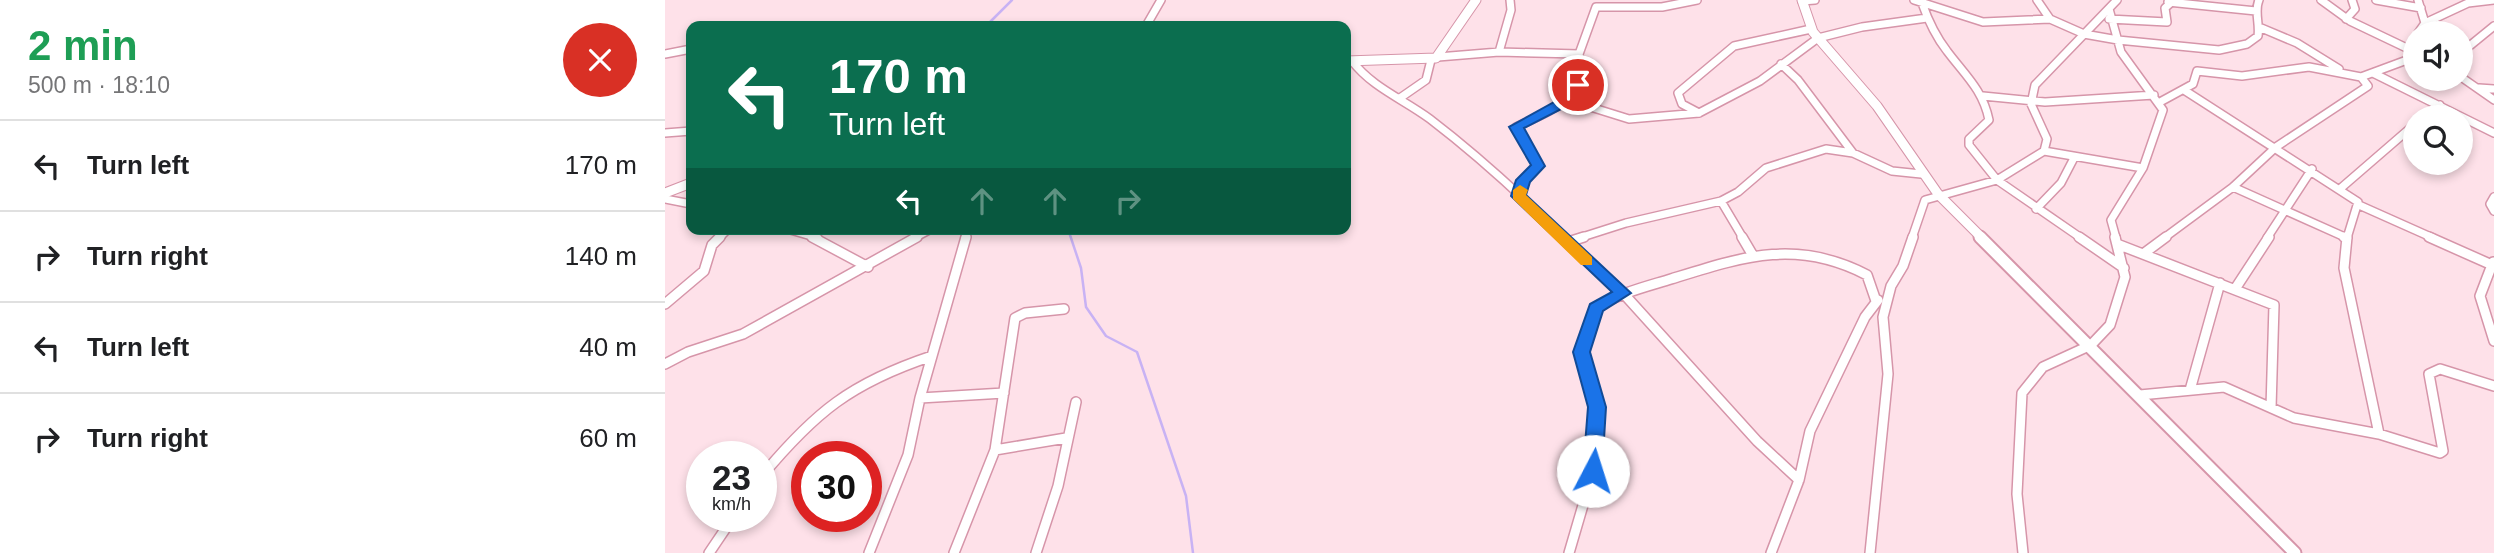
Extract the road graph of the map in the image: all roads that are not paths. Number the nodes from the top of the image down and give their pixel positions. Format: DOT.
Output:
graph roads {
  1 [pos="1161,0"];
  2 [pos="1476,0"];
  3 [pos="1510,0"];
  4 [pos="1697,0"];
  5 [pos="1802,0"];
  6 [pos="1815,0"];
  7 [pos="2038,0"];
  8 [pos="2117,0"];
  9 [pos="2259,0"];
  10 [pos="2321,0"];
  11 [pos="2352,0"];
  12 [pos="2376,0"];
  13 [pos="2418,0"];
  14 [pos="2494,0"];
  15 [pos="2171,1"];
  16 [pos="2475,1"];
  17 [pos="1924,2"];
  18 [pos="2201,2"];
  19 [pos="2421,8"];
  20 [pos="2494,8"];
  21 [pos="2109,9"];
  22 [pos="2256,11"];
  23 [pos="1927,18"];
  24 [pos="2050,19"];
  25 [pos="2099,19"];
  26 [pos="2112,19"];
  27 [pos="2346,19"];
  28 [pos="1149,21"];
  29 [pos="2424,21"];
  30 [pos="2430,21"];
  31 [pos="2494,26"];
  32 [pos="2259,27"];
  33 [pos="1815,33"];
  34 [pos="2084,34"];
  35 [pos="2118,40"];
  36 [pos="2473,43"];
  37 [pos="2403,46"];
  38 [pos="686,50"];
  39 [pos="1499,52"];
  40 [pos="665,54"];
  41 [pos="1579,54"];
  42 [pos="1434,58"];
  43 [pos="2403,59"];
  44 [pos="1351,61"];
  45 [pos="1351,63"];
  46 [pos="1780,64"];
  47 [pos="2341,71"];
  48 [pos="2373,73"];
  49 [pos="2361,76"];
  50 [pos="2473,86"];
  51 [pos="2476,88"];
  52 [pos="2494,89"];
  53 [pos="2184,90"];
  54 [pos="2154,95"];
  55 [pos="1983,96"];
  56 [pos="1400,98"];
  57 [pos="1568,100"];
  58 [pos="2494,100"];
  59 [pos="2031,101"];
  60 [pos="2159,103"];
  61 [pos="2440,105"];
  62 [pos="1699,113"];
  63 [pos="2473,122"];
  64 [pos="686,131"];
  65 [pos="665,133"];
  66 [pos="2403,133"];
  67 [pos="2494,133"];
  68 [pos="2276,147"];
  69 [pos="2044,151"];
  70 [pos="1853,153"];
  71 [pos="2074,158"];
  72 [pos="2143,168"];
  73 [pos="2312,169"];
  74 [pos="1921,174"];
  75 [pos="1997,180"];
  76 [pos="686,185"];
  77 [pos="2233,187"];
  78 [pos="2341,188"];
  79 [pos="665,193"];
  80 [pos="1938,194"];
  81 [pos="1518,196"];
  82 [pos="2494,197"];
  83 [pos="665,199"];
  84 [pos="1721,201"];
  85 [pos="686,203"];
  86 [pos="2359,205"];
  87 [pos="2036,209"];
  88 [pos="2286,211"];
  89 [pos="2494,211"];
  90 [pos="722,235"];
  91 [pos="807,235"];
  92 [pos="921,235"];
  93 [pos="966,235"];
  94 [pos="2347,238"];
  95 [pos="1567,242"];
  96 [pos="2117,244"];
  97 [pos="1752,254"];
  98 [pos="2143,254"];
  99 [pos="2493,262"];
  100 [pos="868,267"];
  101 [pos="2124,268"];
  102 [pos="2220,283"];
  103 [pos="2235,289"];
  104 [pos="1623,293"];
  105 [pos="1888,294"];
  106 [pos="1877,301"];
  107 [pos="665,304"];
  108 [pos="1064,309"];
  109 [pos="2494,341"];
  110 [pos="2091,345"];
  111 [pos="932,356"];
  112 [pos="665,363"];
  113 [pos="2494,386"];
  114 [pos="2190,390"];
  115 [pos="1004,393"];
  116 [pos="2140,396"];
  117 [pos="921,398"];
  118 [pos="1076,402"];
  119 [pos="2271,408"];
  120 [pos="2379,434"];
  121 [pos="1066,438"];
  122 [pos="995,450"];
  123 [pos="777,457"];
  124 [pos="1799,480"];
  125 [pos="723,532"];
  126 [pos="709,553"];
  127 [pos="869,553"];
  128 [pos="954,553"];
  129 [pos="1036,553"];
  130 [pos="1569,553"];
  131 [pos="1771,553"];
  132 [pos="1870,553"];
  133 [pos="2023,553"];
  134 [pos="2295,553"];
  1 -- 28 [label="street"];
  2 -- 42 [label="street"];
  3 -- 39 [label="street"];
  4 -- 41 [label="street"];
  5 -- 6 [label="street"];
  5 -- 33 [label="street"];
  7 -- 24 [label="street"];
  8 -- 21 [label="street"];
  9 -- 22 [label="street"];
  10 -- 27 [label="street"];
  11 -- 27 [label="street"];
  12 -- 19 [label="street"];
  13 -- 19 [label="street"];
  14 -- 16 [label="street"];
  15 -- 18 [label="street"];
  15 -- 26 [label="street"];
  16 -- 20 [label="street"];
  16 -- 30 [label="street"];
  17 -- 23 [label="street"];
  17 -- 24 [label="street"];
  18 -- 22 [label="street"];
  19 -- 29 [label="street"];
  21 -- 25 [label="street"];
  21 -- 26 [label="street"];
  22 -- 32 [label="street"];
  23 -- 33 [label="street"];
  23 -- 55 [label="street"];
  24 -- 34 [label="street"];
  25 -- 26 [label="street"];
  25 -- 34 [label="street"];
  26 -- 35 [label="street"];
  27 -- 37 [label="street"];
  31 -- 36 [label="street"];
  32 -- 35 [label="street"];
  32 -- 47 [label="street"];
  33 -- 46 [label="street"];
  33 -- 62 [label="street"];
  33 -- 74 [label="street"];
  34 -- 35 [label="street"];
  34 -- 59 [label="street"];
  35 -- 54 [label="street"];
  38 -- 40 [label="street"];
  39 -- 41 [label="street"];
  39 -- 42 [label="street"];
  41 -- 57 [label="street"];
  42 -- 44 [label="street"];
  42 -- 56 [label="street"];
  43 -- 48 [label="street"];
  45 -- 56 [label="street"];
  46 -- 62 [label="street"];
  46 -- 70 [label="street"];
  47 -- 49 [label="street"];
  47 -- 53 [label="street"];
  48 -- 49 [label="street"];
  48 -- 61 [label="street"];
  49 -- 68 [label="street"];
  50 -- 51 [label="street"];
  51 -- 52 [label="street"];
  51 -- 58 [label="street"];
  53 -- 60 [label="street"];
  53 -- 68 [label="street"];
  54 -- 59 [label="street"];
  54 -- 60 [label="street"];
  55 -- 59 [label="street"];
  55 -- 75 [label="street"];
  56 -- 81 [label="street"];
  57 -- 62 [label="street"];
  57 -- 81 [label="street"];
  59 -- 69 [label="street"];
  60 -- 72 [label="street"];
  63 -- 67 [label="street"];
  64 -- 65 [label="street"];
  66 -- 78 [label="street"];
  68 -- 73 [label="street"];
  68 -- 77 [label="street"];
  69 -- 71 [label="street"];
  69 -- 75 [label="street"];
  70 -- 74 [label="street"];
  70 -- 84 [label="street"];
  71 -- 72 [label="street"];
  71 -- 87 [label="street"];
  72 -- 96 [label="street"];
  73 -- 78 [label="street"];
  73 -- 88 [label="street"];
  74 -- 80 [label="street"];
  75 -- 80 [label="street"];
  75 -- 87 [label="street"];
  76 -- 79 [label="street"];
  77 -- 88 [label="street"];
  77 -- 98 [label="street"];
  78 -- 86 [label="street"];
  80 -- 105 [label="street"];
  80 -- 110 [label="street"];
  81 -- 95 [label="street"];
  82 -- 89 [label="street"];
  83 -- 85 [label="street"];
  84 -- 95 [label="street"];
  84 -- 97 [label="street"];
  86 -- 94 [label="street"];
  86 -- 99 [label="street"];
  87 -- 101 [label="street"];
  88 -- 94 [label="street"];
  88 -- 103 [label="street"];
  90 -- 107 [label="street"];
  91 -- 100 [label="street"];
  92 -- 100 [label="street"];
  93 -- 111 [label="street"];
  94 -- 120 [label="street"];
  95 -- 104 [label="street"];
  96 -- 98 [label="street"];
  96 -- 101 [label="street"];
  97 -- 104 [label="street"];
  97 -- 106 [label="street"];
  98 -- 102 [label="street"];
  99 -- 109 [label="street"];
  100 -- 112 [label="street"];
  101 -- 110 [label="street"];
  102 -- 103 [label="street"];
  102 -- 114 [label="street"];
  103 -- 119 [label="street"];
  104 -- 124 [label="street"];
  104 -- 130 [label="street"];
  105 -- 106 [label="street"];
  105 -- 132 [label="street"];
  106 -- 124 [label="street"];
  108 -- 115 [label="street"];
  110 -- 116 [label="street"];
  110 -- 133 [label="street"];
  111 -- 117 [label="street"];
  111 -- 123 [label="street"];
  113 -- 120 [label="street"];
  114 -- 116 [label="street"];
  114 -- 119 [label="street"];
  115 -- 117 [label="street"];
  115 -- 122 [label="street"];
  116 -- 134 [label="street"];
  117 -- 127 [label="street"];
  118 -- 121 [label="street"];
  119 -- 120 [label="street"];
  121 -- 122 [label="street"];
  121 -- 129 [label="street"];
  122 -- 128 [label="street"];
  124 -- 131 [label="street"];
  125 -- 126 [label="street"];
}
